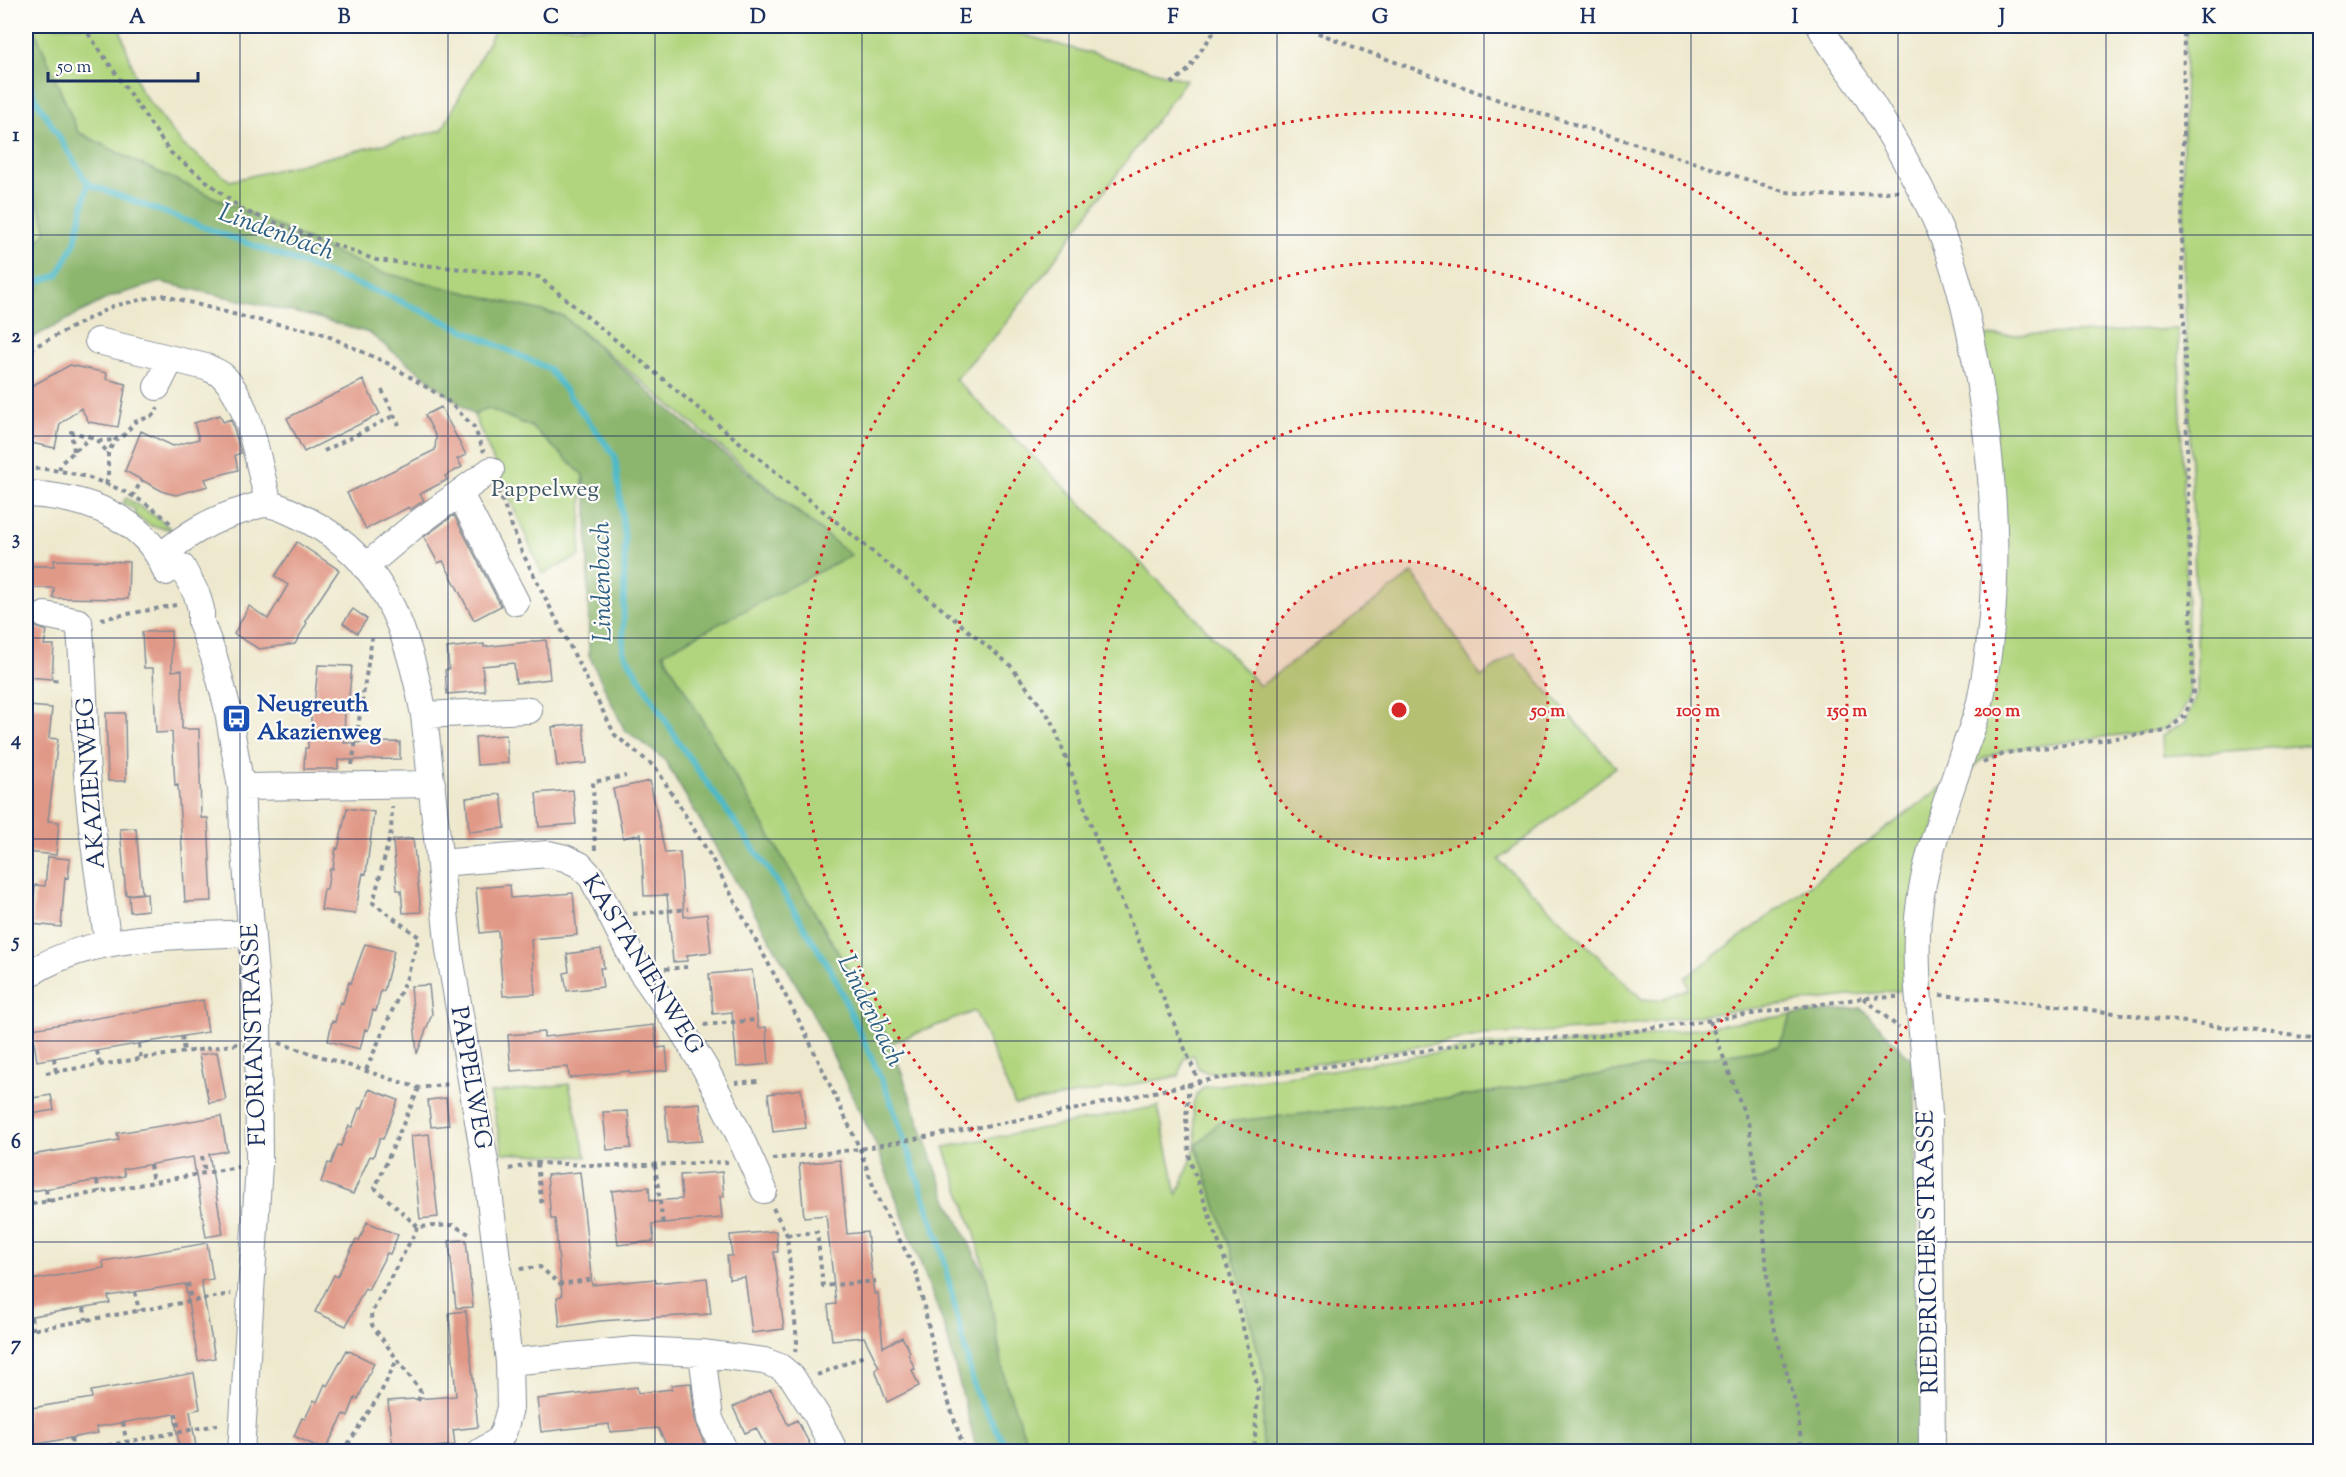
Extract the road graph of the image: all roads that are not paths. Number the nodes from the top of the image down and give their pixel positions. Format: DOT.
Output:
graph roads {
  1 [pos="1820,26"];
  2 [pos="98,341"];
  3 [pos="171,359"];
  4 [pos="160,394"];
  5 [pos="491,470"];
  6 [pos="26,494"];
  7 [pos="460,494"];
  8 [pos="266,504"];
  9 [pos="160,556"];
  10 [pos="365,567"];
  11 [pos="516,602"];
  12 [pos="45,615"];
  13 [pos="529,710"];
  14 [pos="424,715"];
  15 [pos="432,784"];
  16 [pos="241,787"];
  17 [pos="440,862"];
  18 [pos="252,933"];
  19 [pos="108,944"];
  20 [pos="26,976"];
  21 [pos="764,1190"];
  22 [pos="702,1353"];
  23 [pos="509,1362"];
  24 [pos="496,1448"];
  25 [pos="241,1452"];
  26 [pos="724,1452"];
  27 [pos="835,1452"];
  28 [pos="1932,1452"];
  1 -- 28 [label="street, RIEDERICHER STRASSE"];
  2 -- 3 [label="street"];
  3 -- 4 [label="street"];
  3 -- 8 [label="street"];
  5 -- 7 [label="street"];
  6 -- 9 [label="street, FLORIANSTRASSE"];
  7 -- 10 [label="street"];
  7 -- 11 [label="street"];
  8 -- 9 [label="street"];
  8 -- 10 [label="street, PAPPELWEG"];
  9 -- 16 [label="street, FLORIANSTRASSE"];
  10 -- 14 [label="street, PAPPELWEG"];
  12 -- 19 [label="street, AKAZIENWEG"];
  13 -- 14 [label="street"];
  14 -- 15 [label="street, PAPPELWEG"];
  15 -- 16 [label="street"];
  15 -- 17 [label="street, PAPPELWEG"];
  16 -- 18 [label="street, FLORIANSTRASSE"];
  17 -- 21 [label="street, KASTANIENWEG"];
  17 -- 23 [label="street, PAPPELWEG"];
  18 -- 19 [label="street"];
  18 -- 25 [label="street, FLORIANSTRASSE"];
  19 -- 20 [label="street"];
  22 -- 23 [label="street"];
  22 -- 26 [label="street"];
  22 -- 27 [label="street"];
  23 -- 24 [label="street, PAPPELWEG"];
}
